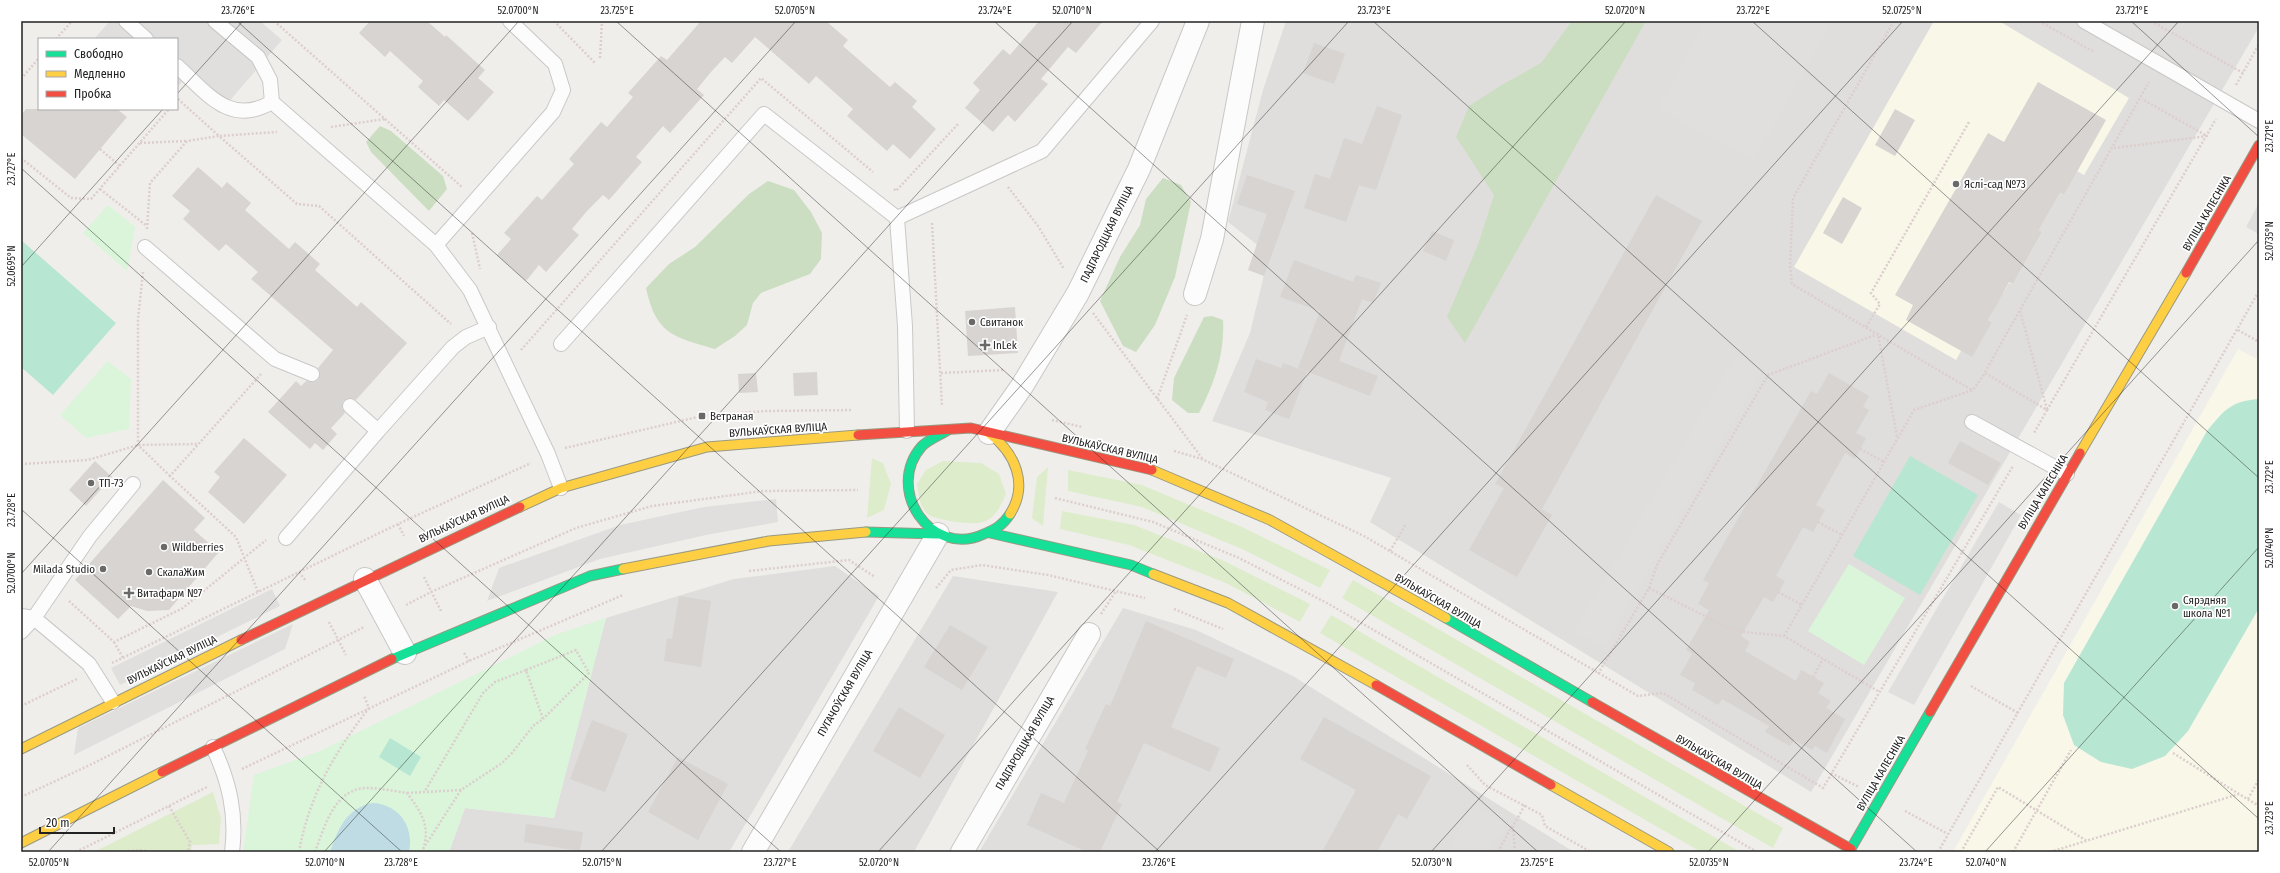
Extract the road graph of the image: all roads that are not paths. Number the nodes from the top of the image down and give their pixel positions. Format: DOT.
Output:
graph roads {
  1 [pos="126,21"];
  2 [pos="215,21"];
  3 [pos="510,21"];
  4 [pos="1152,21"];
  5 [pos="1198,21"];
  6 [pos="1253,21"];
  7 [pos="2084,21"];
  8 [pos="145,38"];
  9 [pos="178,67"];
  10 [pos="272,102"];
  11 [pos="2259,121"];
  12 [pos="2259,145"];
  13 [pos="897,218"];
  14 [pos="436,245"];
  15 [pos="145,247"];
  16 [pos="1195,294"];
  17 [pos="489,327"];
  18 [pos="561,344"];
  19 [pos="312,374"];
  20 [pos="350,406"];
  21 [pos="1972,422"];
  22 [pos="953,428"];
  23 [pos="378,431"];
  24 [pos="908,431"];
  25 [pos="989,433"];
  26 [pos="2067,474"];
  27 [pos="133,484"];
  28 [pos="561,488"];
  29 [pos="990,533"];
  30 [pos="938,534"];
  31 [pos="286,538"];
  32 [pos="365,579"];
  33 [pos="27,617"];
  34 [pos="21,632"];
  35 [pos="1089,634"];
  36 [pos="405,653"];
  37 [pos="113,702"];
  38 [pos="213,747"];
  39 [pos="21,749"];
  40 [pos="21,843"];
  41 [pos="1850,851"];
  42 [pos="232,852"];
  43 [pos="753,852"];
  44 [pos="962,852"];
  45 [pos="1669,852"];
  1 -- 8 [label="lane"];
  2 -- 10 [label="lane"];
  3 -- 14 [label="lane"];
  4 -- 13 [label="lane"];
  5 -- 25 [label="street, ПАДГАРОДЦКАЯ ВУЛІЦА"];
  6 -- 16 [label="street"];
  7 -- 11 [label="lane"];
  9 -- 10 [label="lane"];
  10 -- 14 [label="lane"];
  12 -- 26 [label="street, ВУЛІЦА КАЛЕСНІКА"];
  13 -- 18 [label="lane"];
  13 -- 24 [label="lane"];
  14 -- 17 [label="lane"];
  15 -- 19 [label="lane"];
  17 -- 23 [label="lane"];
  17 -- 28 [label="lane"];
  20 -- 23 [label="lane"];
  21 -- 26 [label="lane"];
  22 -- 24 [label="street, ВУЛЬКАЎСКАЯ ВУЛІЦА"];
  22 -- 25 [label="street, ВУЛЬКАЎСКАЯ ВУЛІЦА"];
  22 -- 30 [label="street, ВУЛЬКАЎСКАЯ ВУЛІЦА"];
  23 -- 31 [label="lane"];
  24 -- 28 [label="street, ВУЛЬКАЎСКАЯ ВУЛІЦА"];
  25 -- 29 [label="street, ВУЛЬКАЎСКАЯ ВУЛІЦА"];
  25 -- 41 [label="street, ВУЛЬКАЎСКАЯ ВУЛІЦА"];
  26 -- 41 [label="street, ВУЛІЦА КАЛЕСНІКА"];
  27 -- 33 [label="lane"];
  28 -- 32 [label="street, ВУЛЬКАЎСКАЯ ВУЛІЦА"];
  29 -- 30 [label="street, ВУЛЬКАЎСКАЯ ВУЛІЦА"];
  29 -- 45 [label="street"];
  30 -- 36 [label="street, ВУЛЬКАЎСКАЯ ВУЛІЦА"];
  30 -- 43 [label="street, ПУГАЧОЎСКАЯ ВУЛІЦА"];
  32 -- 36 [label="street"];
  32 -- 37 [label="street, ВУЛЬКАЎСКАЯ ВУЛІЦА"];
  33 -- 34 [label="lane"];
  33 -- 37 [label="lane"];
  35 -- 44 [label="street, ПАДГАРОДЦКАЯ ВУЛІЦА"];
  36 -- 38 [label="street, ВУЛЬКАЎСКАЯ ВУЛІЦА"];
  37 -- 39 [label="street, ВУЛЬКАЎСКАЯ ВУЛІЦА"];
  38 -- 40 [label="street, ВУЛЬКАЎСКАЯ ВУЛІЦА"];
  38 -- 42 [label="lane"];
}
